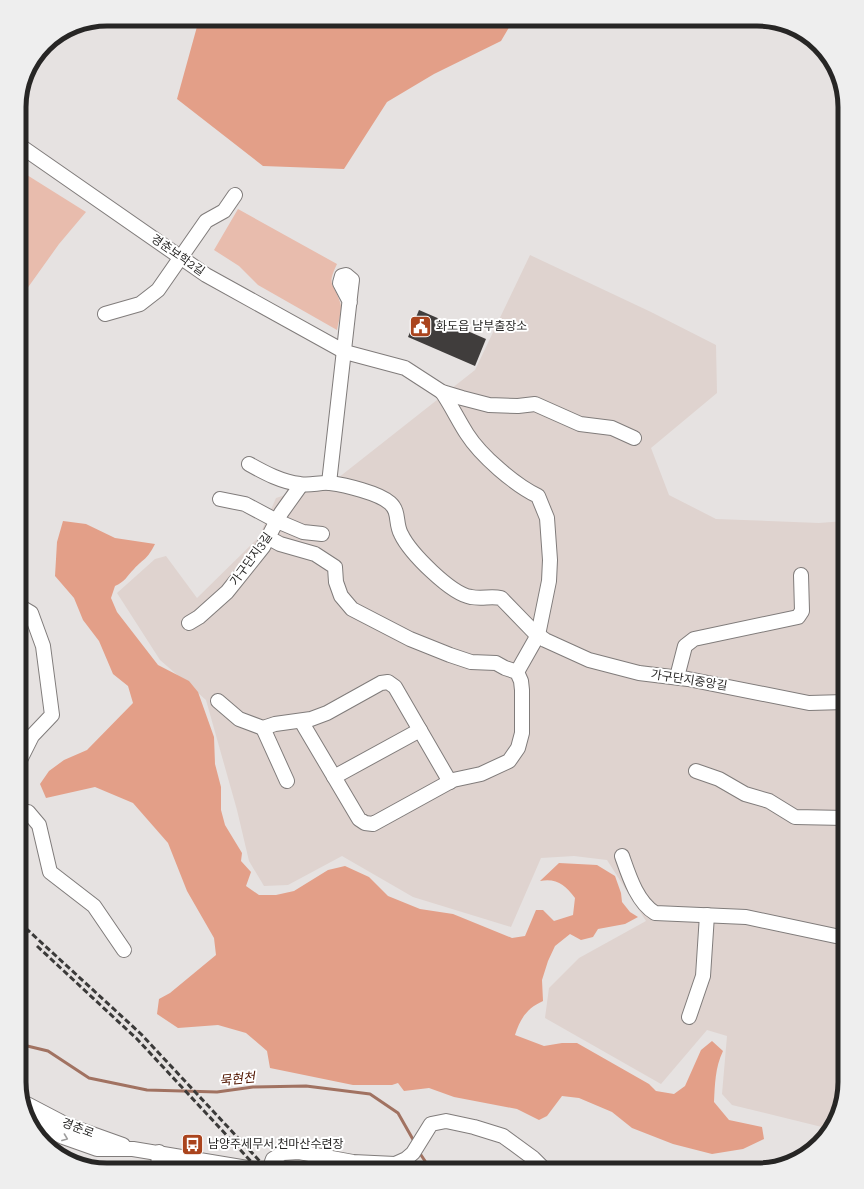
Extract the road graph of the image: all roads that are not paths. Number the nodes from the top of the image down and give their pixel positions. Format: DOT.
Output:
graph roads {
  1 [pos="26,150"];
  2 [pos="235,195"];
  3 [pos="180,256"];
  4 [pos="350,302"];
  5 [pos="105,314"];
  6 [pos="345,352"];
  7 [pos="442,392"];
  8 [pos="634,438"];
  9 [pos="249,464"];
  10 [pos="329,483"];
  11 [pos="301,485"];
  12 [pos="220,499"];
  13 [pos="277,521"];
  14 [pos="322,534"];
  15 [pos="269,538"];
  16 [pos="801,576"];
  17 [pos="26,610"];
  18 [pos="189,623"];
  19 [pos="538,635"];
  20 [pos="517,672"];
  21 [pos="677,677"];
  22 [pos="218,701"];
  23 [pos="838,702"];
  24 [pos="301,721"];
  25 [pos="263,728"];
  26 [pos="420,730"];
  27 [pos="26,748"];
  28 [pos="696,771"];
  29 [pos="334,777"];
  30 [pos="287,781"];
  31 [pos="450,782"];
  32 [pos="26,812"];
  33 [pos="838,818"];
  34 [pos="622,856"];
  35 [pos="707,915"];
  36 [pos="838,937"];
  37 [pos="124,950"];
  38 [pos="689,1017"];
  39 [pos="30,1105"];
  40 [pos="40,1126"];
  41 [pos="133,1148"];
  42 [pos="159,1152"];
  43 [pos="412,1156"];
  44 [pos="204,1160"];
  45 [pos="158,1163"];
  46 [pos="208,1163"];
  47 [pos="221,1163"];
  48 [pos="272,1163"];
  49 [pos="374,1163"];
  50 [pos="397,1163"];
  51 [pos="538,1163"];
  1 -- 3 [label="street, 경춘보학2길"];
  2 -- 3 [label="street"];
  3 -- 5 [label="street"];
  3 -- 6 [label="street, 경춘보학2길"];
  4 -- 6 [label="street"];
  6 -- 7 [label="street, 경춘보학2길"];
  6 -- 10 [label="street"];
  7 -- 8 [label="street"];
  7 -- 19 [label="street"];
  9 -- 11 [label="street, 가구단지중앙길"];
  10 -- 11 [label="street, 가구단지중앙길"];
  10 -- 19 [label="street, 가구단지중앙길"];
  11 -- 13 [label="street, 가구단지3길"];
  12 -- 13 [label="street"];
  13 -- 14 [label="street"];
  13 -- 15 [label="street, 가구단지3길"];
  15 -- 18 [label="street, 가구단지3길"];
  15 -- 20 [label="street"];
  16 -- 21 [label="street"];
  17 -- 27 [label="street"];
  19 -- 20 [label="street"];
  19 -- 21 [label="street, 가구단지중앙길"];
  20 -- 31 [label="street"];
  21 -- 23 [label="street, 가구단지중앙길"];
  22 -- 25 [label="street"];
  24 -- 25 [label="street"];
  24 -- 26 [label="street"];
  24 -- 29 [label="street"];
  25 -- 30 [label="street"];
  26 -- 29 [label="street"];
  26 -- 31 [label="street"];
  28 -- 33 [label="street"];
  29 -- 31 [label="street"];
  32 -- 37 [label="street"];
  34 -- 35 [label="street"];
  35 -- 36 [label="street"];
  35 -- 38 [label="street"];
  39 -- 41 [label="street, 경춘로"];
  40 -- 41 [label="street, 경춘로, one-way"];
  41 -- 42 [label="street, 경춘로"];
  42 -- 44 [label="street, 경춘로"];
  42 -- 45 [label="street"];
  43 -- 50 [label="street"];
  43 -- 51 [label="street"];
  44 -- 46 [label="street"];
  44 -- 47 [label="street, 경춘로"];
  48 -- 49 [label="street"];
}
